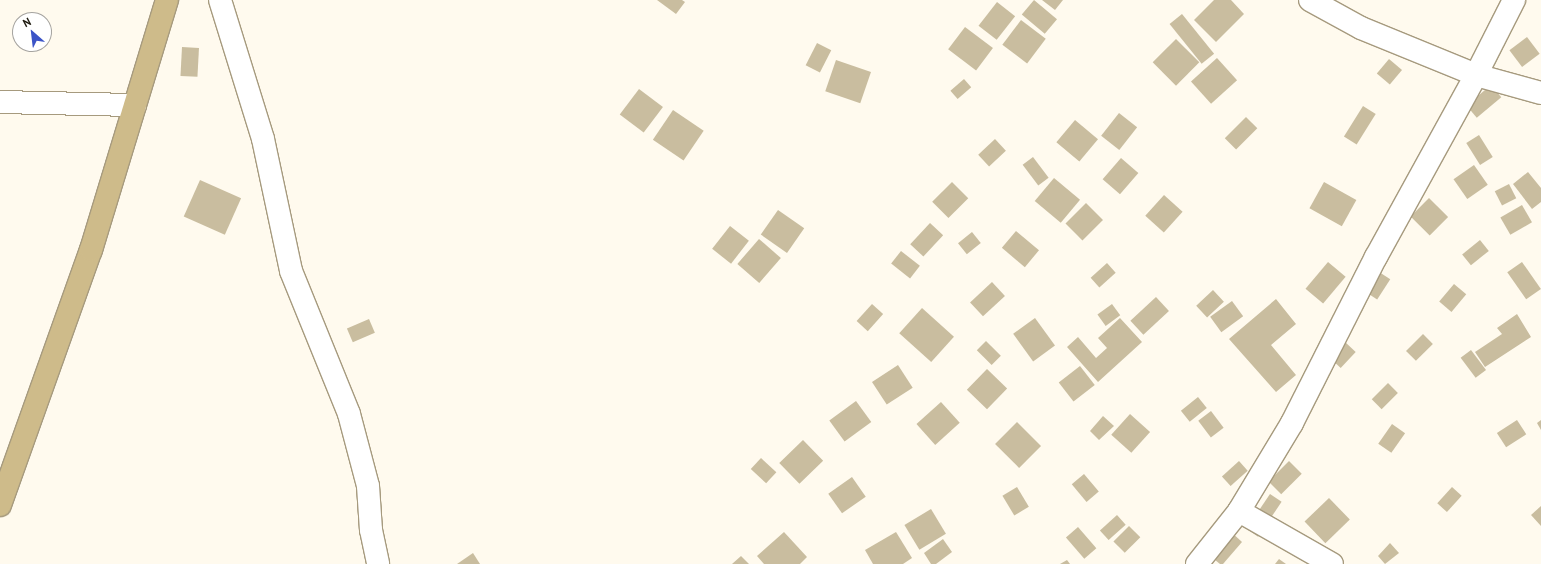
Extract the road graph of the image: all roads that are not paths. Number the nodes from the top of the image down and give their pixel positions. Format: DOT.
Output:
graph roads {
  1 [pos="167,0"];
  2 [pos="220,0"];
  3 [pos="1310,0"];
  4 [pos="1514,0"];
  5 [pos="1476,75"];
  6 [pos="1541,93"];
  7 [pos="0,102"];
  8 [pos="135,105"];
  9 [pos="0,505"];
  10 [pos="1239,511"];
  11 [pos="378,564"];
  12 [pos="1197,564"];
  13 [pos="1332,564"];
  1 -- 8 [label="main road"];
  2 -- 11 [label="street"];
  3 -- 5 [label="street"];
  4 -- 5 [label="street"];
  5 -- 6 [label="street"];
  5 -- 10 [label="street"];
  7 -- 8 [label="street"];
  8 -- 9 [label="main road"];
  10 -- 12 [label="street"];
  10 -- 13 [label="street"];
}
